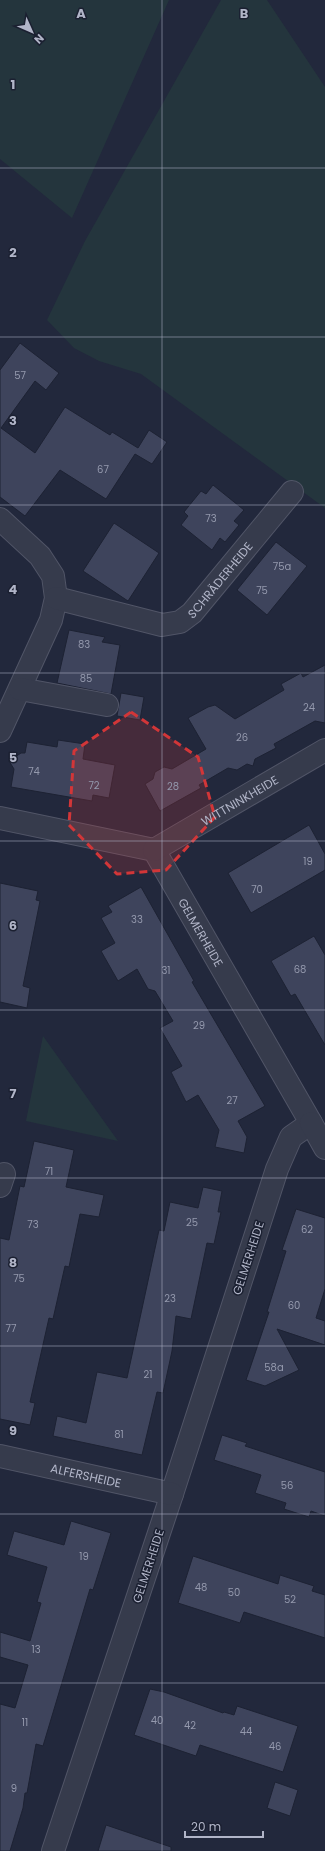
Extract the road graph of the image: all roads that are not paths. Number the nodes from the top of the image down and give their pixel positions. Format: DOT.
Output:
graph roads {
  1 [pos="292,492"];
  2 [pos="0,520"];
  3 [pos="56,598"];
  4 [pos="11,695"];
  5 [pos="107,705"];
  6 [pos="0,731"];
  7 [pos="325,750"];
  8 [pos="0,818"];
  9 [pos="154,850"];
  10 [pos="311,1123"];
  11 [pos="325,1148"];
  12 [pos="0,1456"];
  13 [pos="172,1494"];
  14 [pos="53,1851"];
  1 -- 3 [label="street, SCHRÄDERHEIDE"];
  2 -- 3 [label="street"];
  3 -- 4 [label="street"];
  4 -- 5 [label="street"];
  4 -- 6 [label="street"];
  7 -- 9 [label="street, WITTNINKHEIDE"];
  8 -- 9 [label="street"];
  9 -- 10 [label="street, GELMERHEIDE"];
  10 -- 11 [label="street"];
  10 -- 13 [label="street, GELMERHEIDE"];
  12 -- 13 [label="street, ALFERSHEIDE"];
  13 -- 14 [label="street, GELMERHEIDE"];
}
